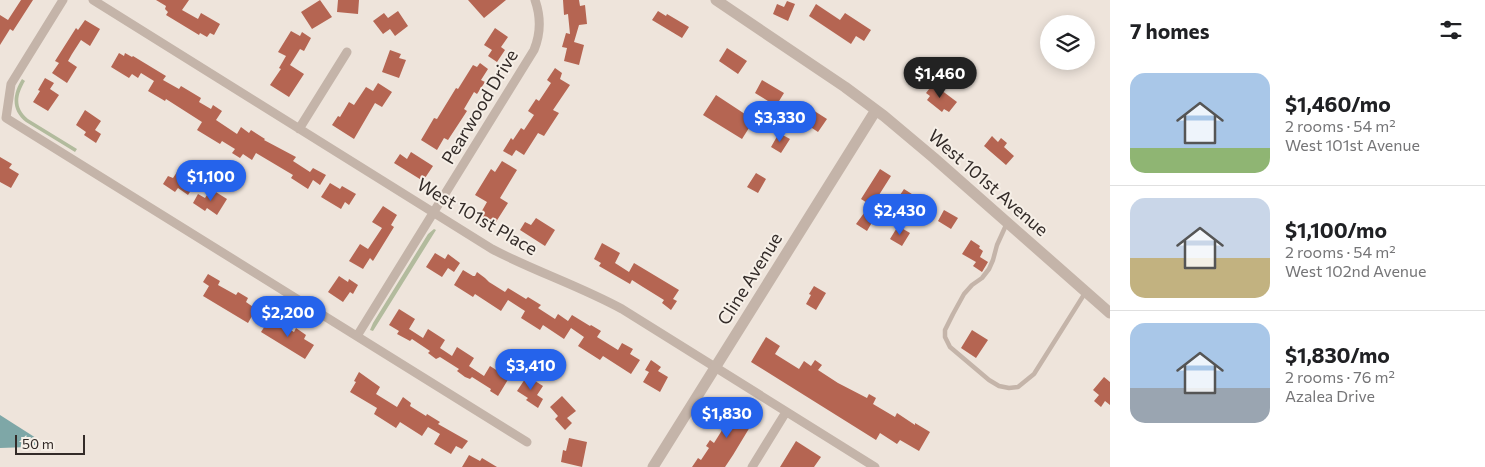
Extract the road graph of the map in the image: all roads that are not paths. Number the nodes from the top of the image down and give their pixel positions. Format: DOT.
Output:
graph roads {
  1 [pos="63,0"];
  2 [pos="94,0"];
  3 [pos="535,0"];
  4 [pos="716,0"];
  5 [pos="348,52"];
  6 [pos="876,110"];
  7 [pos="299,129"];
  8 [pos="435,213"];
  9 [pos="1007,223"];
  10 [pos="1086,292"];
  11 [pos="1110,313"];
  12 [pos="357,336"];
  13 [pos="715,367"];
  14 [pos="786,412"];
  15 [pos="527,442"];
  16 [pos="653,467"];
  17 [pos="752,467"];
  18 [pos="875,467"];
  1 -- 12 [label="street"];
  2 -- 7 [label="street, West 101st Place"];
  3 -- 8 [label="street, Pearwood Drive"];
  4 -- 6 [label="street, West 101st Avenue"];
  5 -- 7 [label="street"];
  6 -- 9 [label="street, West 101st Avenue"];
  6 -- 13 [label="street, Cline Avenue"];
  7 -- 8 [label="street, West 101st Place"];
  8 -- 12 [label="street, Pearwood Drive"];
  8 -- 13 [label="street, West 101st Place"];
  9 -- 10 [label="street, West 101st Avenue"];
  9 -- 10 [label="lane"];
  10 -- 11 [label="street, West 101st Avenue"];
  12 -- 15 [label="street"];
  13 -- 14 [label="street, West 101st Place"];
  13 -- 16 [label="street, Cline Avenue"];
  14 -- 17 [label="street"];
  14 -- 18 [label="street, West 101st Place"];
}
